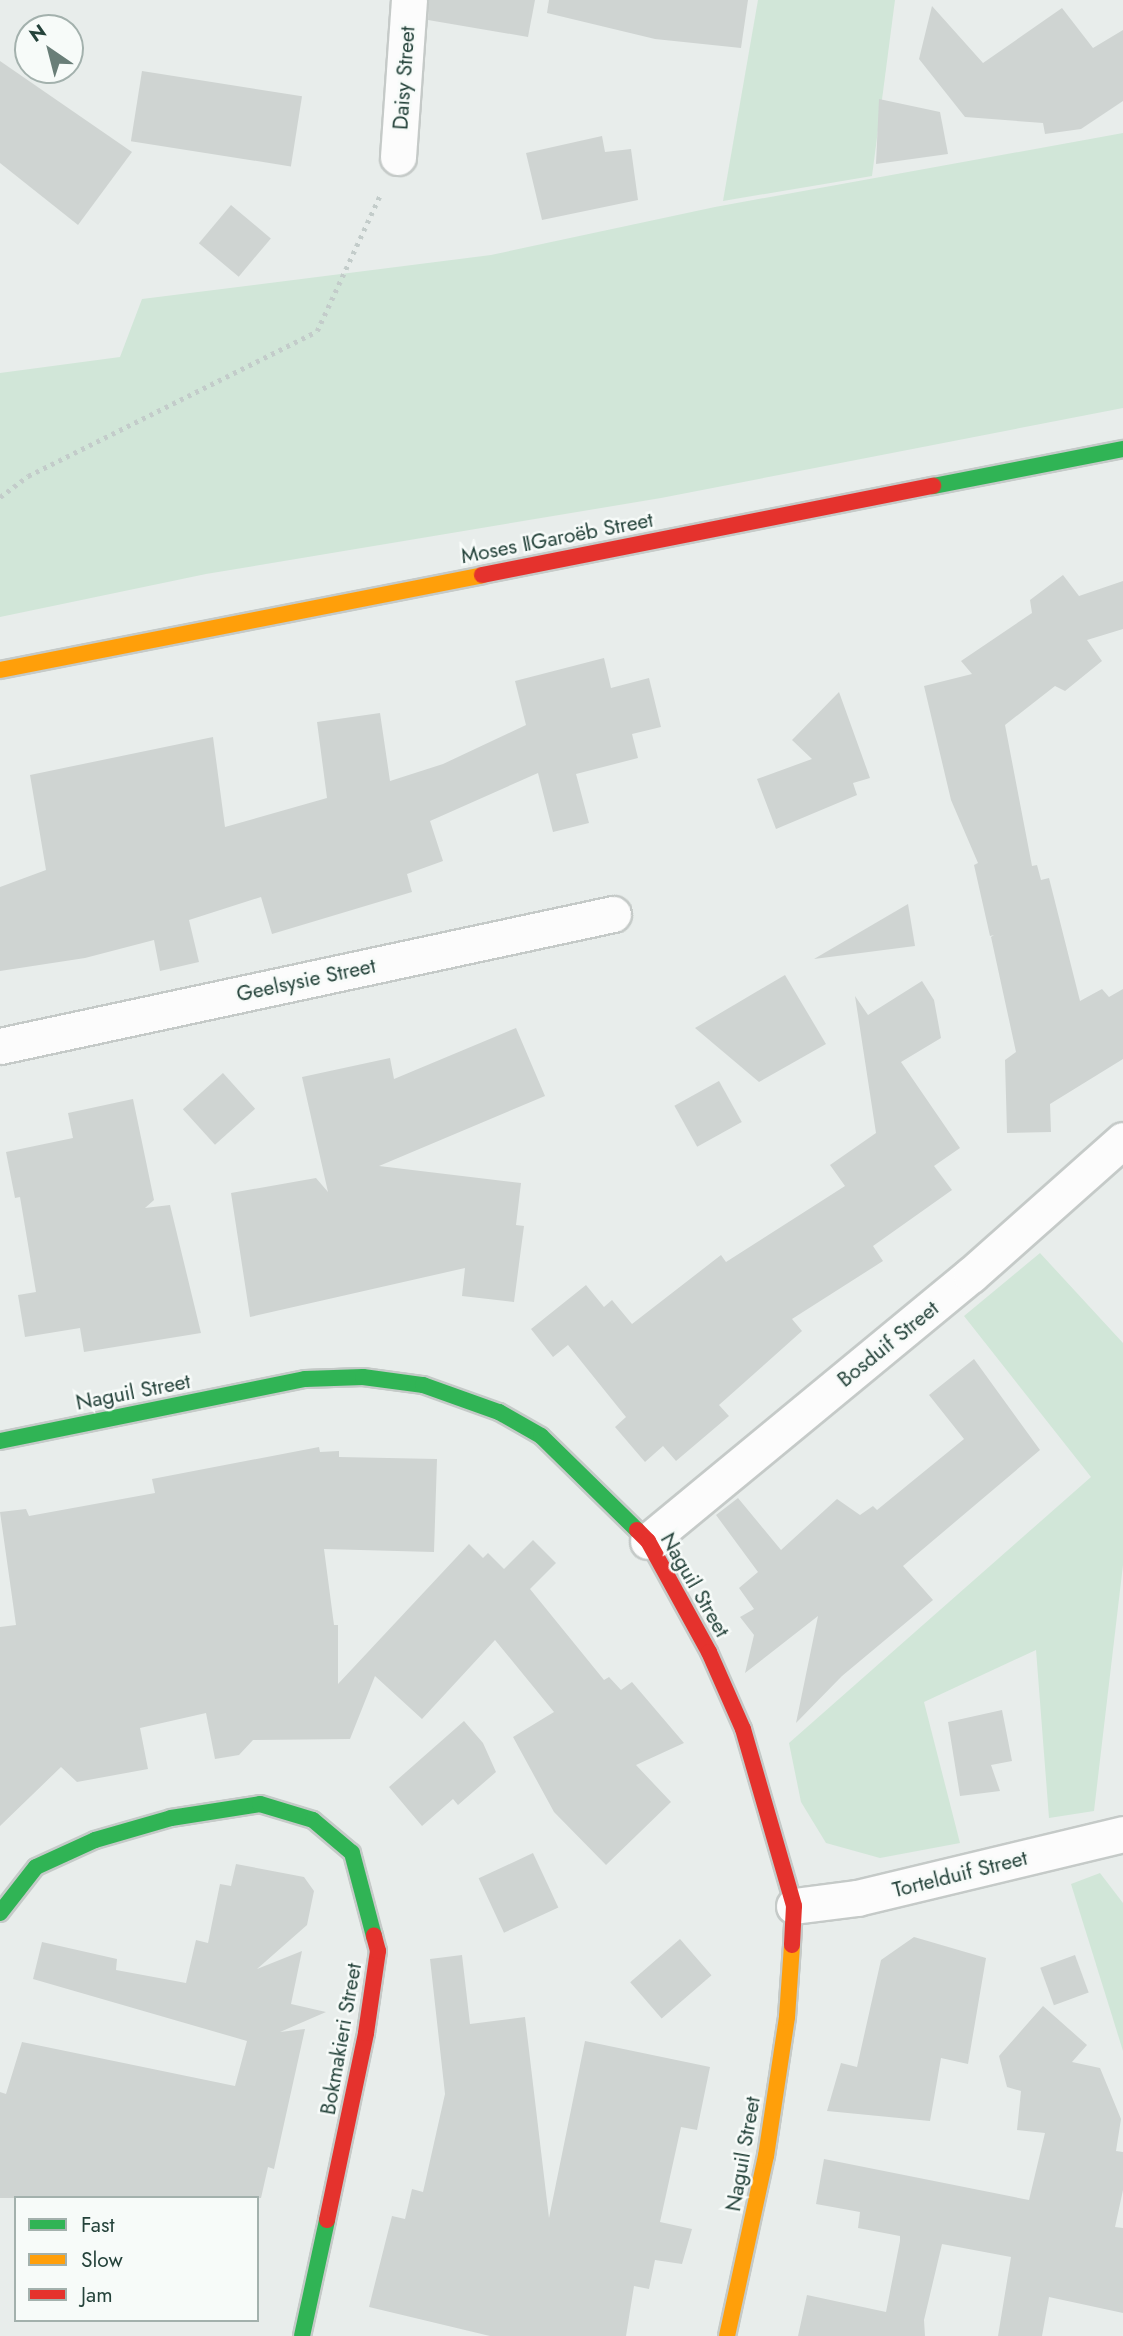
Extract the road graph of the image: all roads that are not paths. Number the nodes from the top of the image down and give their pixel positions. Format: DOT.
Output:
graph roads {
  1 [pos="409,0"];
  2 [pos="398,157"];
  3 [pos="1123,449"];
  4 [pos="0,670"];
  5 [pos="613,914"];
  6 [pos="0,1046"];
  7 [pos="1123,1140"];
  8 [pos="0,1441"];
  9 [pos="648,1541"];
  10 [pos="1123,1833"];
  11 [pos="794,1906"];
  12 [pos="0,1913"];
  13 [pos="302,2336"];
  14 [pos="727,2336"];
  1 -- 2 [label="street, Daisy Street"];
  3 -- 4 [label="street, Moses ǁGaroëb Street"];
  5 -- 6 [label="street, Geelsysie Street"];
  7 -- 9 [label="street, Bosduif Street"];
  8 -- 9 [label="street, Naguil Street"];
  9 -- 11 [label="street, Naguil Street"];
  10 -- 11 [label="street, Tortelduif Street"];
  11 -- 14 [label="street, Naguil Street"];
  12 -- 13 [label="street, Bokmakieri Street"];
}
